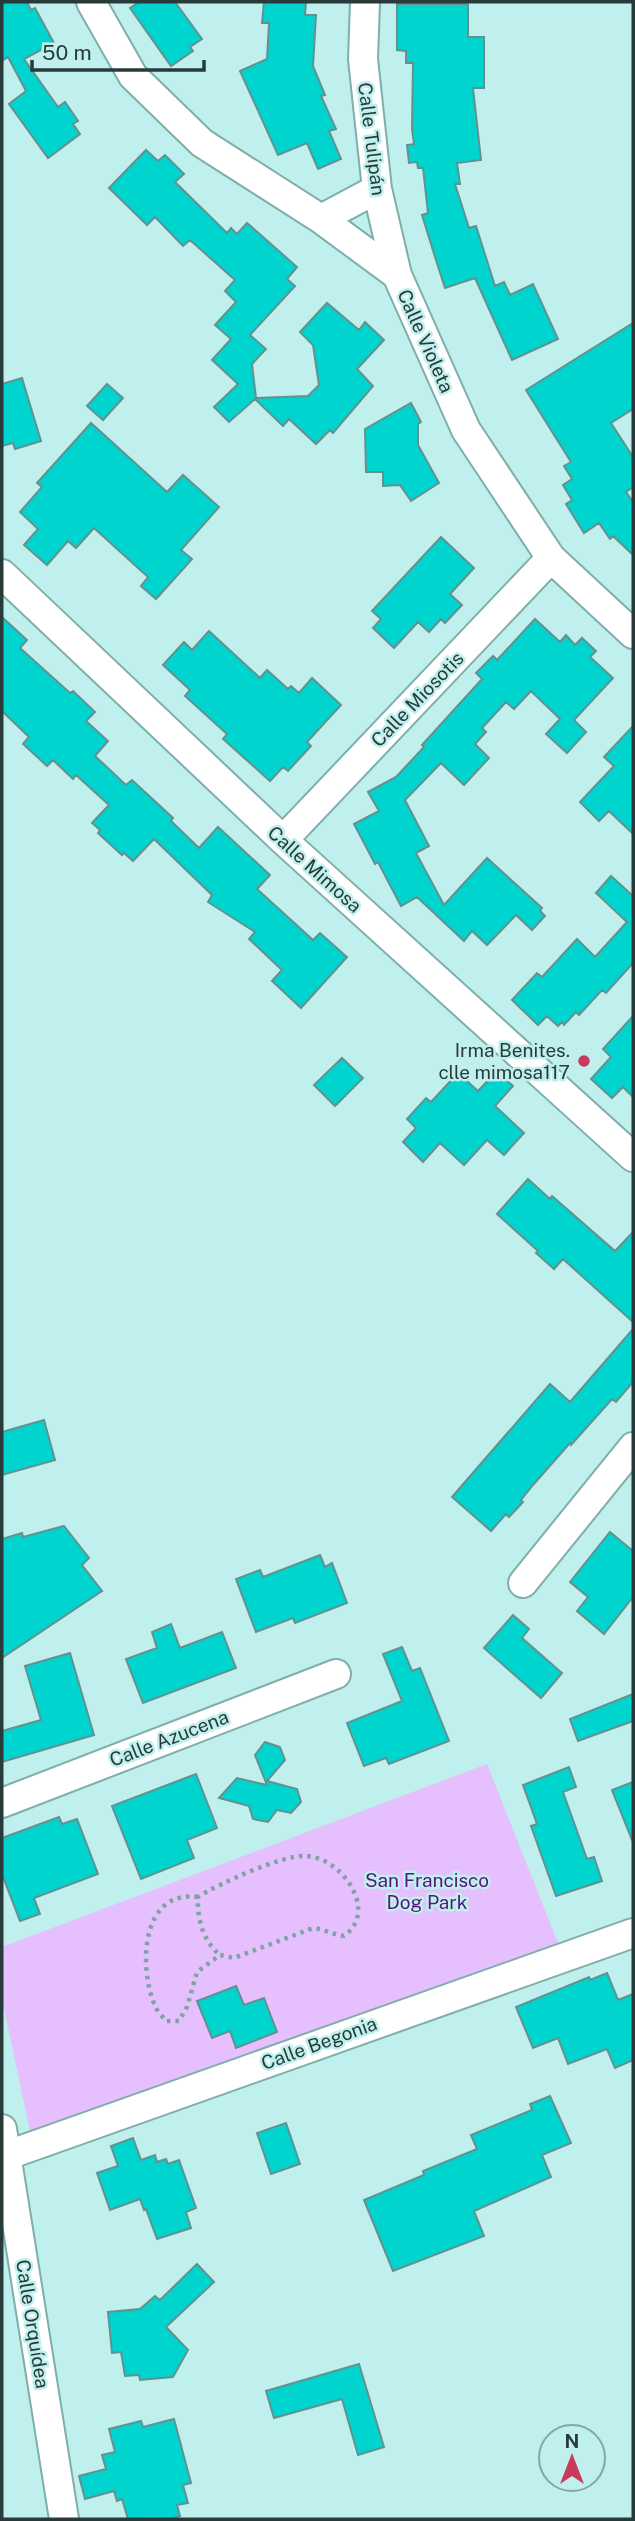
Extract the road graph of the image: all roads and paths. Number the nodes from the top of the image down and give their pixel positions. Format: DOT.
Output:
graph roads {
  1 [pos="92,2"];
  2 [pos="365,2"];
  3 [pos="377,189"];
  4 [pos="321,219"];
  5 [pos="397,275"];
  6 [pos="551,558"];
  7 [pos="2,574"];
  8 [pos="633,634"];
  9 [pos="282,840"];
  10 [pos="633,1157"];
  11 [pos="633,1447"];
  12 [pos="523,1583"];
  13 [pos="336,1674"];
  14 [pos="2,1803"];
  15 [pos="198,1897"];
  16 [pos="633,1933"];
  17 [pos="220,1955"];
  18 [pos="4,2142"];
  19 [pos="64,2519"];
  1 -- 4 [label="street, Calle Violeta"];
  2 -- 3 [label="street, Calle Tulipán"];
  3 -- 4 [label="street"];
  3 -- 5 [label="street, Calle Tulipán"];
  4 -- 5 [label="street, Calle Violeta"];
  5 -- 6 [label="street, Calle Violeta"];
  6 -- 8 [label="street, Calle Violeta"];
  6 -- 9 [label="street, Calle Miosotis"];
  7 -- 9 [label="street, Calle Mimosa"];
  9 -- 10 [label="street, Calle Mimosa"];
  11 -- 12 [label="street"];
  13 -- 14 [label="street, Calle Azucena"];
  15 -- 17 [label="path"];
  15 -- 17 [label="path"];
  15 -- 17 [label="path"];
  16 -- 18 [label="street, Calle Begonia"];
  18 -- 19 [label="street, Calle Orquídea"];
}
